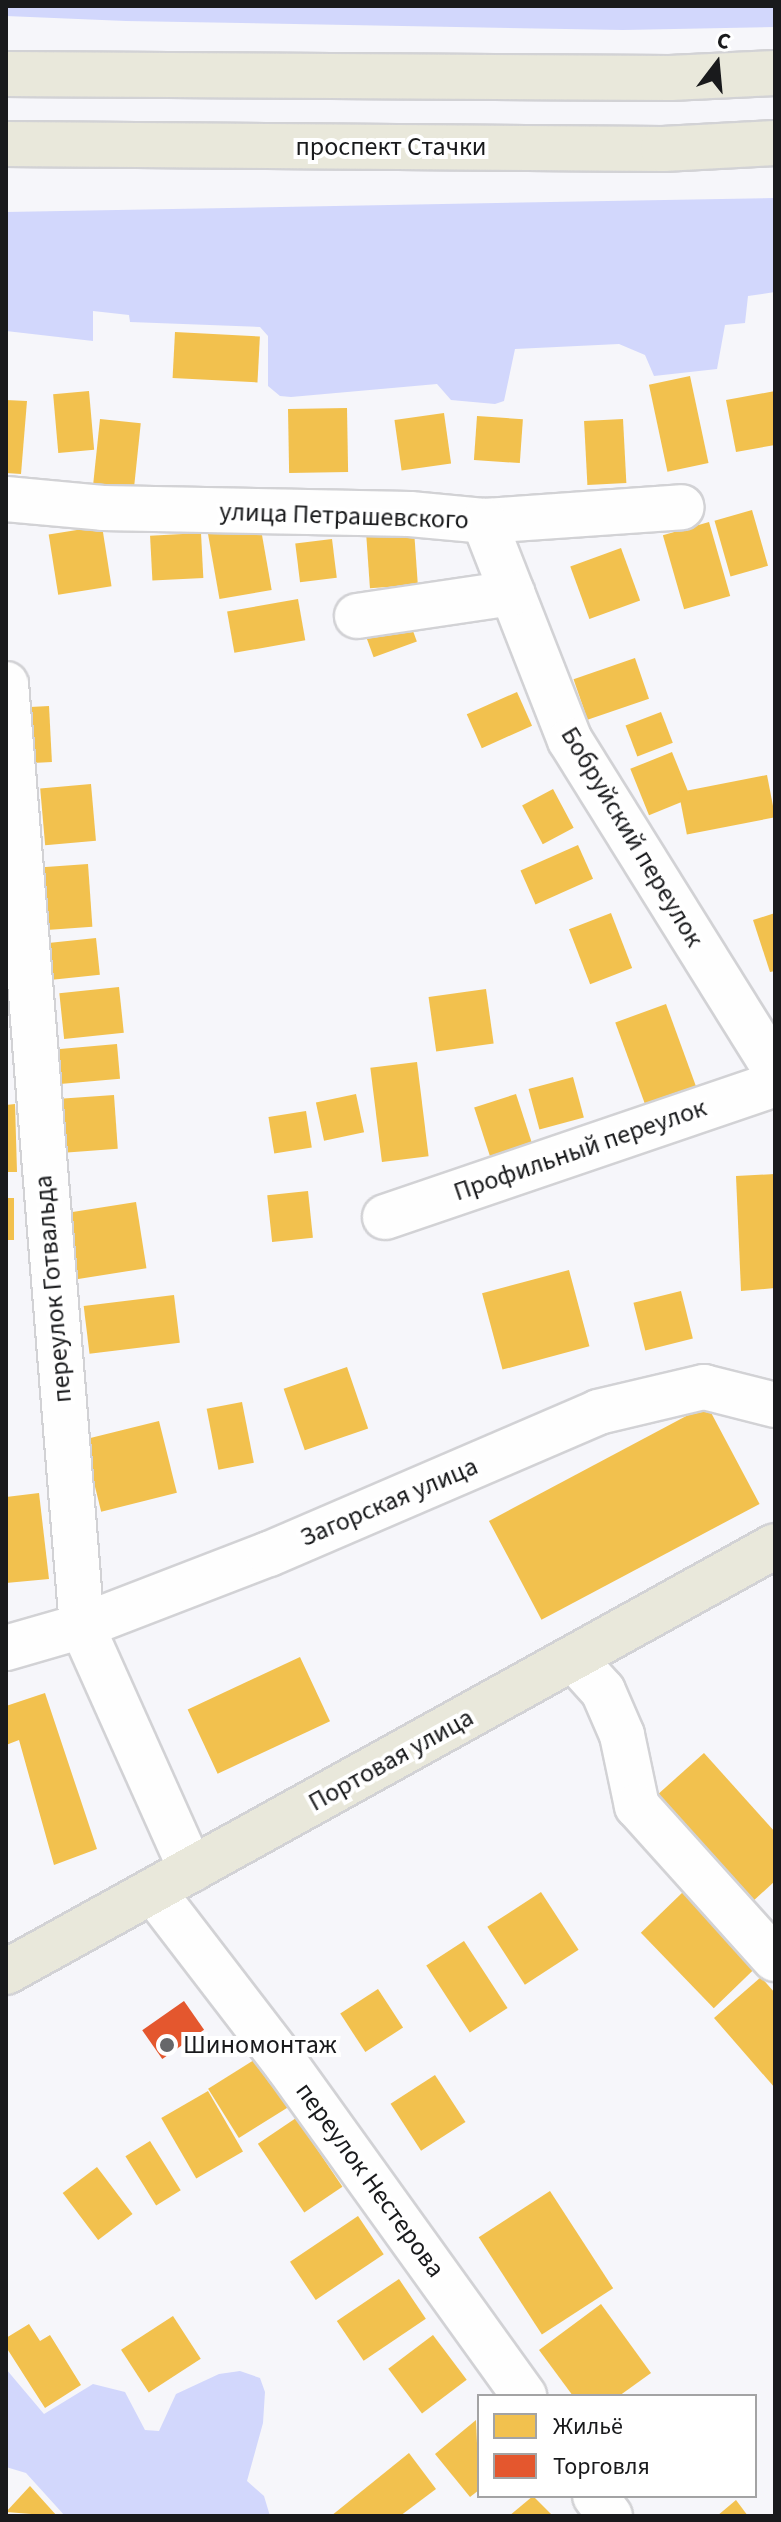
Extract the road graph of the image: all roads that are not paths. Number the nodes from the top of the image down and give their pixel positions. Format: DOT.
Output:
graph roads {
  1 [pos="775,73"];
  2 [pos="6,74"];
  3 [pos="775,143"];
  4 [pos="6,144"];
  5 [pos="6,499"];
  6 [pos="682,507"];
  7 [pos="484,521"];
  8 [pos="512,593"];
  9 [pos="357,616"];
  10 [pos="6,684"];
  11 [pos="775,1069"];
  12 [pos="775,1084"];
  13 [pos="385,1217"];
  14 [pos="775,1405"];
  15 [pos="775,1546"];
  16 [pos="82,1626"];
  17 [pos="6,1648"];
  18 [pos="574,1659"];
  19 [pos="191,1870"];
  20 [pos="153,1891"];
  21 [pos="775,1959"];
  22 [pos="6,1972"];
  23 [pos="523,2394"];
  24 [pos="596,2498"];
  25 [pos="610,2516"];
  1 -- 2 [label="main road"];
  3 -- 4 [label="main road, проспект Стачки"];
  5 -- 7 [label="street, улица Петрашевского"];
  6 -- 7 [label="street, улица Петрашевского"];
  7 -- 8 [label="street, Бобруйский переулок"];
  8 -- 9 [label="street"];
  8 -- 11 [label="street, Бобруйский переулок"];
  10 -- 16 [label="street, переулок Готвальда"];
  12 -- 13 [label="street, Профильный переулок"];
  14 -- 16 [label="street, Загорская улица"];
  15 -- 18 [label="main road, Портовая улица"];
  16 -- 17 [label="street, Загорская улица"];
  16 -- 19 [label="street, переулок Готвальда"];
  18 -- 19 [label="main road, Портовая улица"];
  18 -- 21 [label="street"];
  19 -- 20 [label="main road, Портовая улица"];
  20 -- 22 [label="main road, Портовая улица"];
  20 -- 23 [label="street, переулок Нестерова"];
  24 -- 25 [label="street"];
}
